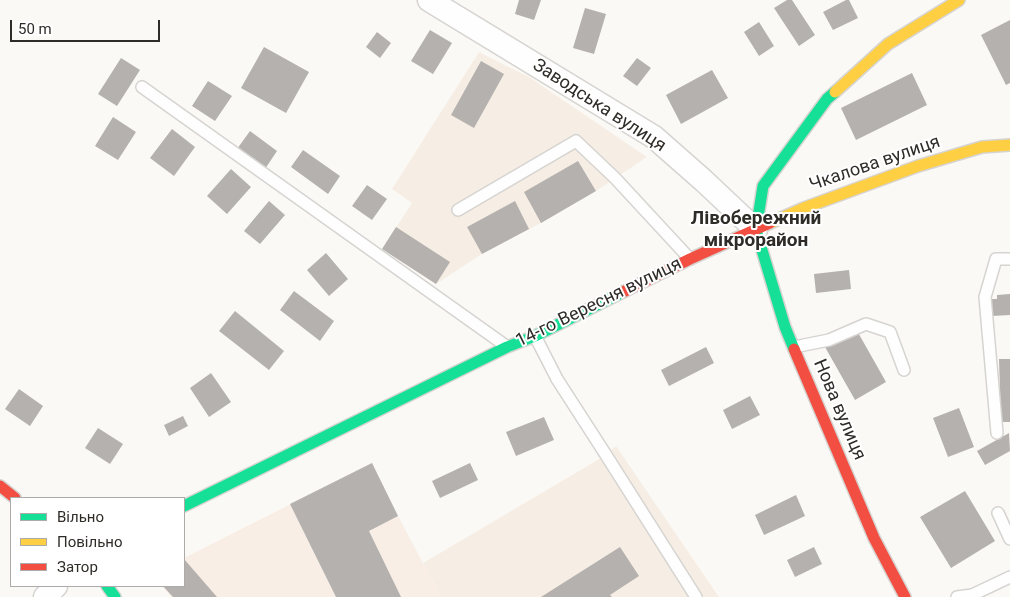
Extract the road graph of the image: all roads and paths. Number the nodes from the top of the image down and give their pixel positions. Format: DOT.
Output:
graph roads {
  1 [pos="429,0"];
  2 [pos="959,0"];
  3 [pos="142,87"];
  4 [pos="1010,144"];
  5 [pos="458,210"];
  6 [pos="756,230"];
  7 [pos="690,259"];
  8 [pos="1010,259"];
  9 [pos="535,336"];
  10 [pos="507,347"];
  11 [pos="794,347"];
  12 [pos="904,370"];
  13 [pos="997,433"];
  14 [pos="0,486"];
  15 [pos="14,497"];
  16 [pos="185,506"];
  17 [pos="998,513"];
  18 [pos="1010,539"];
  19 [pos="1010,577"];
  20 [pos="55,587"];
  21 [pos="45,597"];
  22 [pos="696,597"];
  23 [pos="905,597"];
  24 [pos="957,597"];
  1 -- 6 [label="street, Заводська вулиця"];
  2 -- 6 [label="main road"];
  3 -- 10 [label="lane"];
  4 -- 6 [label="main road, Чкалова вулиця"];
  5 -- 7 [label="lane"];
  6 -- 7 [label="main road, 14-го Вересня вулиця"];
  6 -- 11 [label="main road, Нова вулиця"];
  7 -- 9 [label="main road, 14-го Вересня вулиця"];
  8 -- 13 [label="lane"];
  9 -- 10 [label="main road, 14-го Вересня вулиця"];
  9 -- 22 [label="lane"];
  10 -- 16 [label="main road, 14-го Вересня вулиця"];
  11 -- 12 [label="lane"];
  11 -- 23 [label="main road, Нова вулиця"];
  14 -- 15 [label="main road"];
  17 -- 18 [label="lane"];
  19 -- 24 [label="lane"];
  20 -- 21 [label="street"];
}
